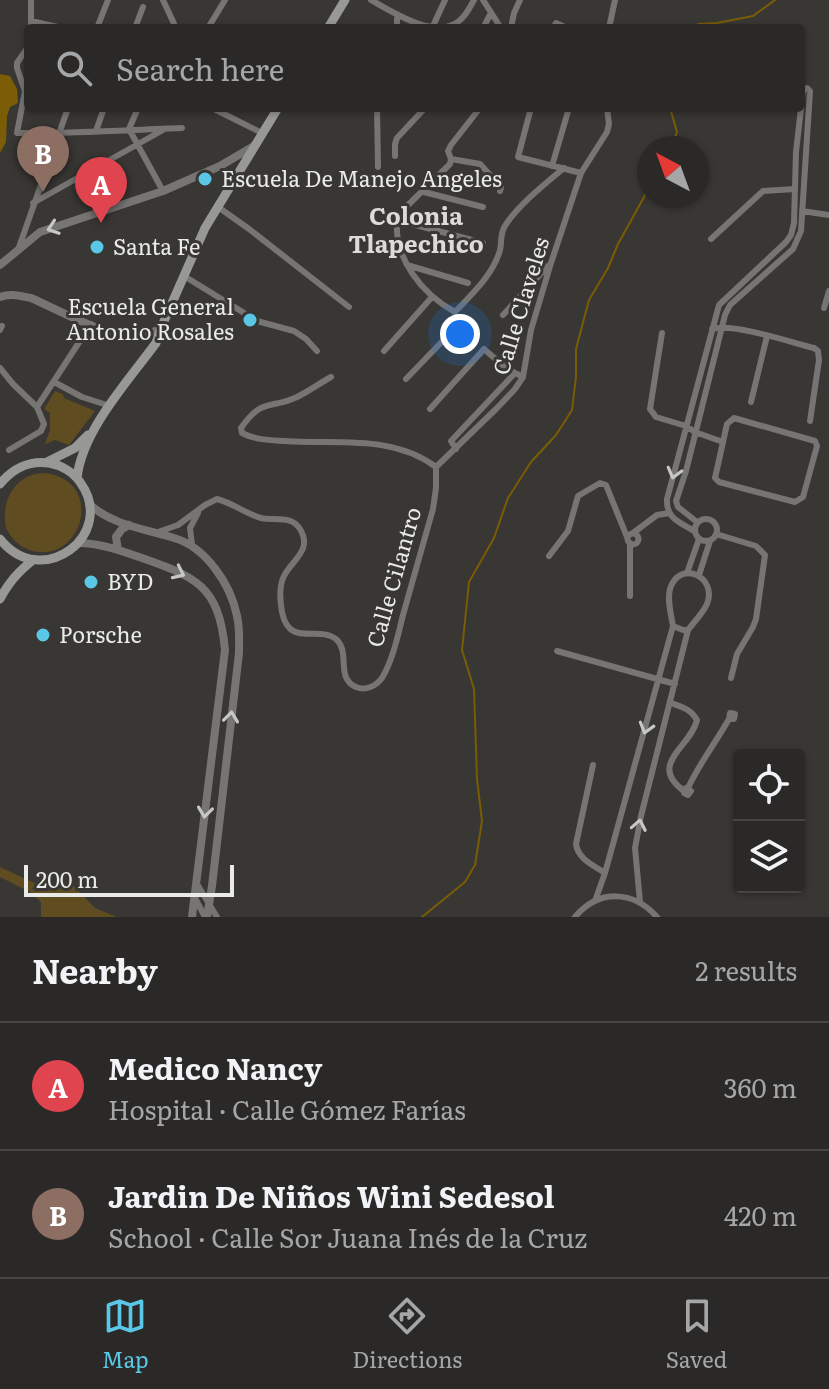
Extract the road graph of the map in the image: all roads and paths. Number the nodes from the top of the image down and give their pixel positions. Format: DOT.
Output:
graph roads {
  1 [pos="31,0"];
  2 [pos="108,0"];
  3 [pos="163,0"];
  4 [pos="225,0"];
  5 [pos="345,0"];
  6 [pos="371,0"];
  7 [pos="445,0"];
  8 [pos="474,0"];
  9 [pos="483,0"];
  10 [pos="520,0"];
  11 [pos="615,0"];
  12 [pos="143,7"];
  13 [pos="491,13"];
  14 [pos="397,14"];
  15 [pos="31,24"];
  16 [pos="99,24"];
  17 [pos="137,24"];
  18 [pos="174,24"];
  19 [pos="210,24"];
  20 [pos="330,24"];
  21 [pos="397,24"];
  22 [pos="420,24"];
  23 [pos="434,24"];
  24 [pos="454,24"];
  25 [pos="485,24"];
  26 [pos="498,24"];
  27 [pos="512,24"];
  28 [pos="610,24"];
  29 [pos="24,53"];
  30 [pos="24,88"];
  31 [pos="805,90"];
  32 [pos="24,96"];
  33 [pos="66,112"];
  34 [pos="103,112"];
  35 [pos="136,112"];
  36 [pos="220,112"];
  37 [pos="275,112"];
  38 [pos="377,112"];
  39 [pos="421,112"];
  40 [pos="477,112"];
  41 [pos="530,112"];
  42 [pos="568,112"];
  43 [pos="608,112"];
  44 [pos="800,112"];
  45 [pos="182,128"];
  46 [pos="129,129"];
  47 [pos="165,129"];
  48 [pos="96,131"];
  49 [pos="58,133"];
  50 [pos="262,133"];
  51 [pos="137,144"];
  52 [pos="254,145"];
  53 [pos="796,152"];
  54 [pos="806,153"];
  55 [pos="395,156"];
  56 [pos="451,159"];
  57 [pos="796,165"];
  58 [pos="552,166"];
  59 [pos="378,167"];
  60 [pos="806,167"];
  61 [pos="564,168"];
  62 [pos="581,173"];
  63 [pos="795,189"];
  64 [pos="163,191"];
  65 [pos="500,191"];
  66 [pos="424,192"];
  67 [pos="33,203"];
  68 [pos="218,207"];
  69 [pos="483,207"];
  70 [pos="799,211"];
  71 [pos="829,215"];
  72 [pos="397,220"];
  73 [pos="711,239"];
  74 [pos="483,243"];
  75 [pos="18,250"];
  76 [pos="551,263"];
  77 [pos="0,265"];
  78 [pos="407,265"];
  79 [pos="184,276"];
  80 [pos="468,283"];
  81 [pos="829,291"];
  82 [pos="0,297"];
  83 [pos="432,297"];
  84 [pos="349,307"];
  85 [pos="824,308"];
  86 [pos="503,315"];
  87 [pos="91,324"];
  88 [pos="458,325"];
  89 [pos="722,326"];
  90 [pos="161,328"];
  91 [pos="712,329"];
  92 [pos="662,333"];
  93 [pos="767,336"];
  94 [pos="317,351"];
  95 [pos="384,351"];
  96 [pos="0,368"];
  97 [pos="515,373"];
  98 [pos="331,377"];
  99 [pos="523,377"];
  100 [pos="406,379"];
  101 [pos="54,382"];
  102 [pos="751,402"];
  103 [pos="110,406"];
  104 [pos="37,407"];
  105 [pos="430,409"];
  106 [pos="810,421"];
  107 [pos="686,426"];
  108 [pos="93,430"];
  109 [pos="695,432"];
  110 [pos="723,442"];
  111 [pos="456,449"];
  112 [pos="9,450"];
  113 [pos="46,463"];
  114 [pos="436,467"];
  115 [pos="5,473"];
  116 [pos="77,478"];
  117 [pos="0,484"];
  118 [pos="89,504"];
  119 [pos="200,510"];
  120 [pos="681,511"];
  121 [pos="669,514"];
  122 [pos="697,522"];
  123 [pos="130,525"];
  124 [pos="694,531"];
  125 [pos="156,533"];
  126 [pos="716,534"];
  127 [pos="630,538"];
  128 [pos="699,539"];
  129 [pos="710,541"];
  130 [pos="78,543"];
  131 [pos="0,544"];
  132 [pos="192,545"];
  133 [pos="118,550"];
  134 [pos="549,556"];
  135 [pos="33,560"];
  136 [pos="687,573"];
  137 [pos="699,575"];
  138 [pos="630,596"];
  139 [pos="0,599"];
  140 [pos="673,626"];
  141 [pos="688,630"];
  142 [pos="557,651"];
  143 [pos="731,678"];
  144 [pos="659,681"];
  145 [pos="675,684"];
  146 [pos="671,703"];
  147 [pos="729,719"];
  148 [pos="593,765"];
  149 [pos="605,873"];
  150 [pos="197,884"];
  151 [pos="195,898"];
  152 [pos="595,901"];
  153 [pos="640,902"];
  154 [pos="209,903"];
  155 [pos="192,917"];
  156 [pos="206,917"];
  157 [pos="217,917"];
  158 [pos="575,917"];
  159 [pos="657,917"];
  1 -- 15 [label="street"];
  2 -- 16 [label="street"];
  3 -- 18 [label="street"];
  4 -- 19 [label="street"];
  5 -- 20 [label="main road"];
  6 -- 14 [label="street"];
  7 -- 23 [label="street"];
  8 -- 24 [label="street"];
  9 -- 13 [label="street"];
  10 -- 27 [label="street"];
  11 -- 28 [label="street"];
  12 -- 17 [label="street"];
  13 -- 25 [label="street"];
  13 -- 26 [label="street"];
  14 -- 21 [label="street"];
  14 -- 22 [label="street"];
  29 -- 30 [label="street"];
  31 -- 54 [label="street"];
  32 -- 49 [label="street"];
  33 -- 49 [label="street"];
  34 -- 48 [label="street"];
  35 -- 46 [label="street"];
  36 -- 50 [label="street"];
  37 -- 50 [label="main road"];
  38 -- 59 [label="street"];
  39 -- 55 [label="street"];
  40 -- 56 [label="street"];
  41 -- 58 [label="street"];
  42 -- 58 [label="street"];
  43 -- 62 [label="street, Calle Claveles"];
  44 -- 53 [label="street"];
  45 -- 47 [label="street"];
  46 -- 47 [label="street"];
  46 -- 48 [label="street"];
  46 -- 51 [label="street"];
  47 -- 51 [label="street"];
  48 -- 49 [label="street"];
  49 -- 67 [label="street"];
  50 -- 52 [label="main road"];
  51 -- 64 [label="street"];
  51 -- 67 [label="street"];
  52 -- 64 [label="street"];
  52 -- 68 [label="main road"];
  53 -- 54 [label="street"];
  53 -- 57 [label="street"];
  54 -- 60 [label="street"];
  56 -- 65 [label="street"];
  56 -- 66 [label="street"];
  57 -- 60 [label="street"];
  57 -- 63 [label="street"];
  58 -- 61 [label="street"];
  60 -- 70 [label="street"];
  61 -- 62 [label="street"];
  61 -- 83 [label="street"];
  62 -- 76 [label="street, Calle Claveles"];
  63 -- 70 [label="street"];
  63 -- 73 [label="street"];
  64 -- 75 [label="street, one-way"];
  66 -- 69 [label="street"];
  66 -- 72 [label="street"];
  67 -- 75 [label="street"];
  68 -- 79 [label="main road"];
  68 -- 84 [label="street"];
  70 -- 71 [label="street"];
  70 -- 89 [label="street"];
  70 -- 91 [label="street"];
  72 -- 74 [label="street"];
  72 -- 78 [label="street"];
  75 -- 77 [label="street"];
  76 -- 86 [label="street"];
  76 -- 99 [label="street, Calle Claveles"];
  78 -- 80 [label="street"];
  78 -- 83 [label="street"];
  79 -- 90 [label="main road"];
  79 -- 94 [label="street"];
  81 -- 85 [label="street"];
  82 -- 87 [label="street"];
  83 -- 95 [label="street"];
  87 -- 90 [label="street"];
  87 -- 101 [label="street"];
  88 -- 100 [label="street"];
  89 -- 91 [label="street"];
  89 -- 93 [label="street"];
  89 -- 109 [label="street"];
  90 -- 103 [label="main road"];
  91 -- 107 [label="street"];
  92 -- 107 [label="street"];
  93 -- 102 [label="street"];
  93 -- 106 [label="street"];
  96 -- 104 [label="street"];
  97 -- 99 [label="street"];
  97 -- 105 [label="street"];
  97 -- 111 [label="street"];
  98 -- 114 [label="street"];
  99 -- 111 [label="street, Calle Claveles"];
  101 -- 103 [label="street"];
  101 -- 104 [label="street"];
  103 -- 108 [label="main road"];
  104 -- 112 [label="street"];
  107 -- 109 [label="street"];
  107 -- 121 [label="street, one-way"];
  108 -- 113 [label="main road"];
  108 -- 116 [label="main road"];
  109 -- 110 [label="street"];
  109 -- 120 [label="street"];
  110 -- 110 [label="street"];
  111 -- 114 [label="street, Calle Claveles"];
  113 -- 115 [label="main road"];
  113 -- 116 [label="main road"];
  114 -- 119 [label="street, Calle Cilantro"];
  115 -- 117 [label="main road"];
  116 -- 118 [label="main road"];
  118 -- 123 [label="street"];
  118 -- 130 [label="main road"];
  119 -- 125 [label="street, Calle Cilantro"];
  119 -- 132 [label="street"];
  120 -- 121 [label="street"];
  120 -- 122 [label="street"];
  121 -- 124 [label="street"];
  121 -- 127 [label="street"];
  122 -- 124 [label="street"];
  122 -- 126 [label="street"];
  123 -- 125 [label="street"];
  123 -- 133 [label="street"];
  124 -- 128 [label="street"];
  125 -- 132 [label="street"];
  126 -- 129 [label="street"];
  126 -- 143 [label="street"];
  127 -- 134 [label="street"];
  127 -- 138 [label="street"];
  128 -- 129 [label="street"];
  128 -- 136 [label="street"];
  129 -- 137 [label="street"];
  130 -- 133 [label="street"];
  130 -- 135 [label="main road"];
  131 -- 135 [label="main road"];
  154 -- 132 [label="street, one-way"];
  133 -- 150 [label="street, one-way"];
  135 -- 139 [label="main road"];
  136 -- 137 [label="street"];
  136 -- 140 [label="street"];
  137 -- 141 [label="street"];
  140 -- 141 [label="street"];
  140 -- 144 [label="street"];
  141 -- 145 [label="street"];
  142 -- 144 [label="street"];
  144 -- 145 [label="street"];
  144 -- 149 [label="street, one-way"];
  145 -- 146 [label="street"];
  146 -- 147 [label="street"];
  153 -- 146 [label="street, one-way"];
  148 -- 149 [label="street"];
  149 -- 152 [label="street"];
  150 -- 151 [label="street"];
  150 -- 154 [label="street"];
  151 -- 155 [label="street"];
  151 -- 156 [label="street"];
  152 -- 153 [label="street"];
  152 -- 158 [label="street"];
  153 -- 159 [label="street"];
  154 -- 156 [label="street"];
  154 -- 157 [label="street"];
}
